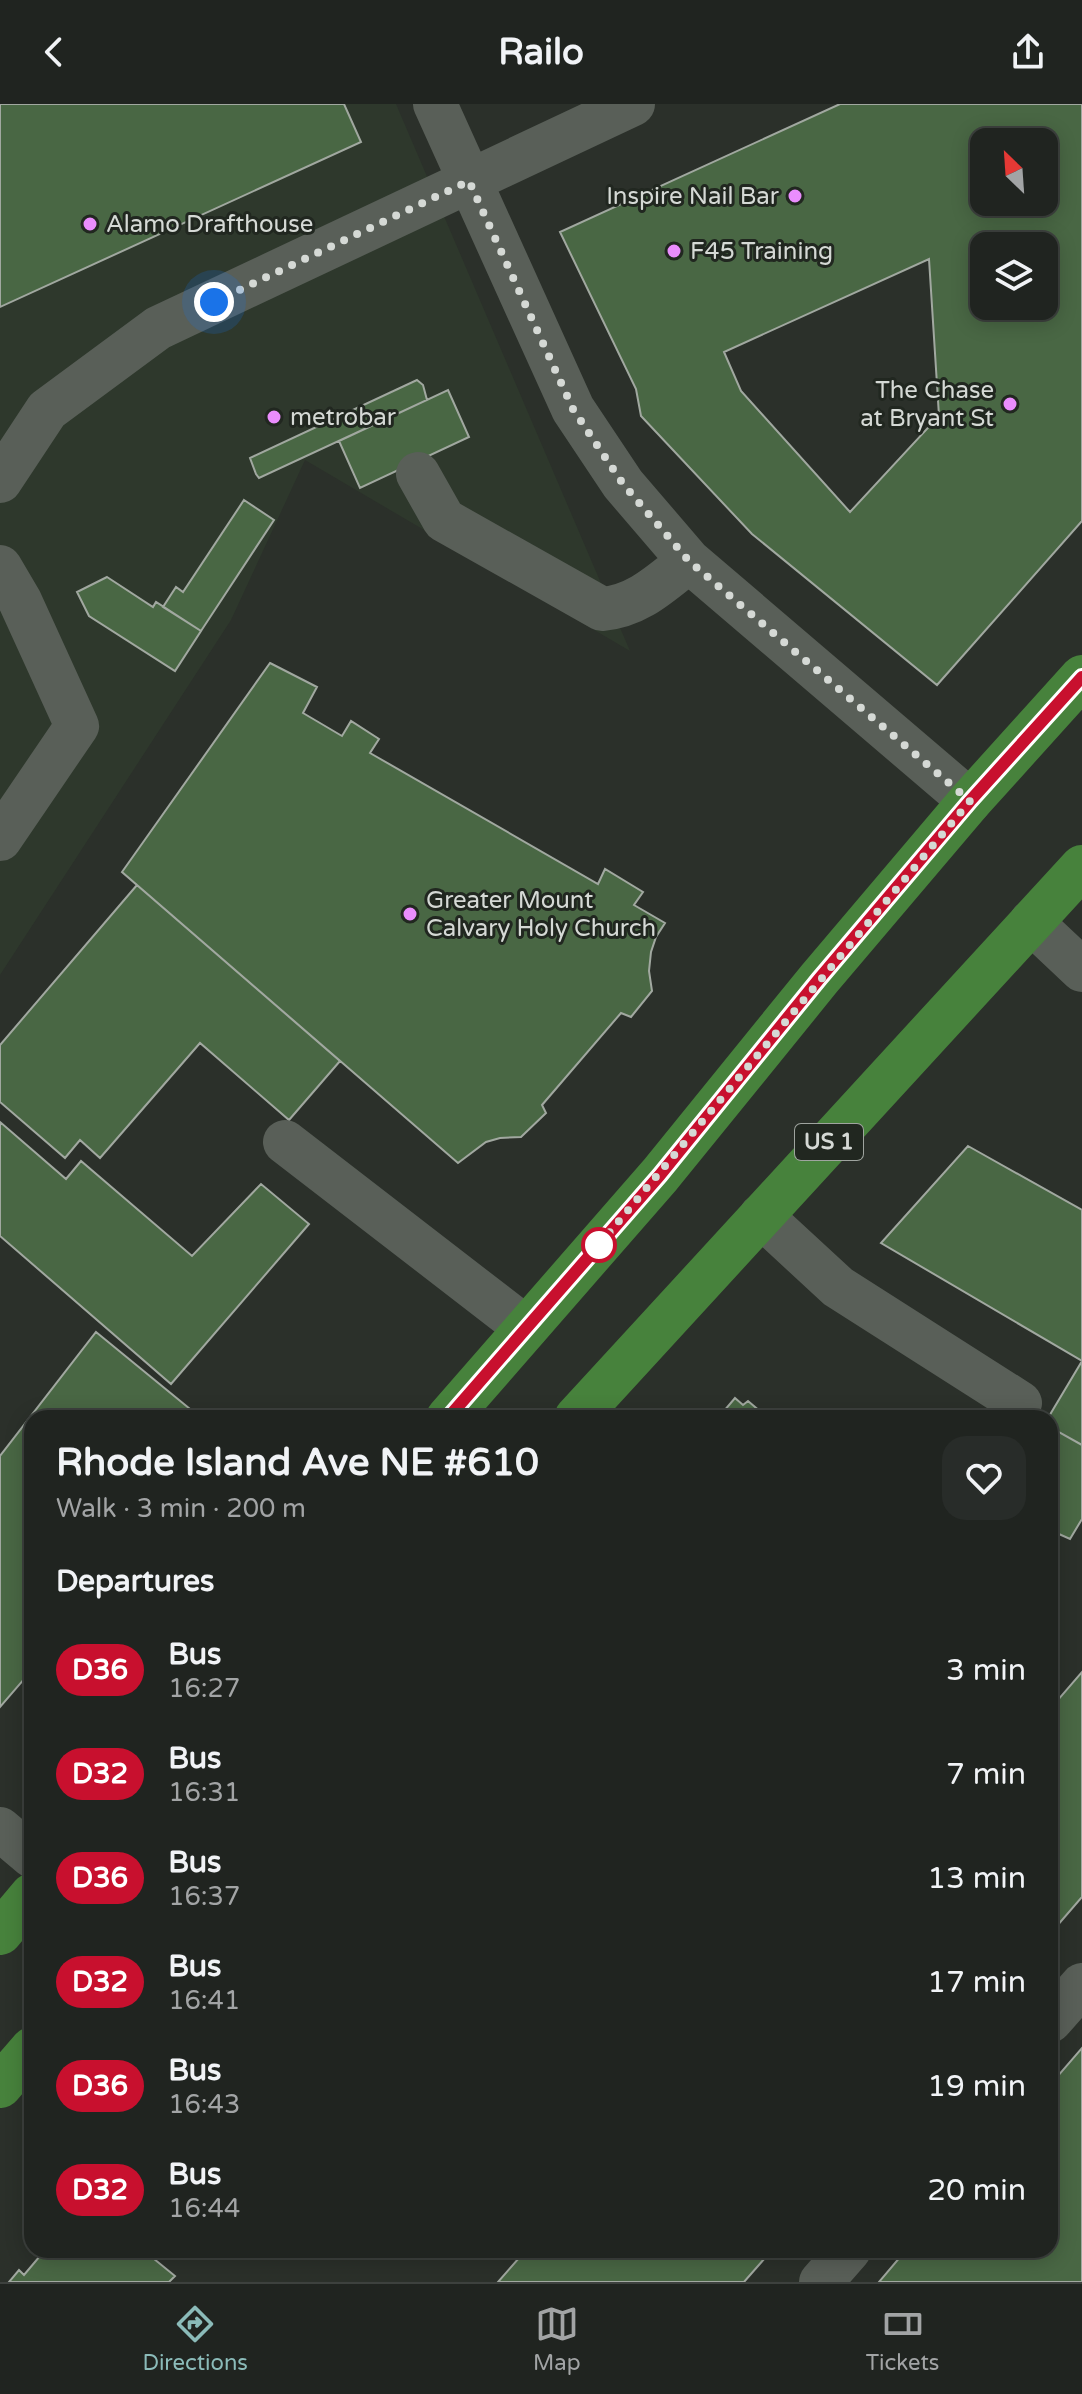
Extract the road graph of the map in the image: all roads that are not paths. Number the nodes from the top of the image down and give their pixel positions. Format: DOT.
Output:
graph roads {
  1 [pos="435,104"];
  2 [pos="633,104"];
  3 [pos="469,181"];
  4 [pos="418,474"];
  5 [pos="0,481"];
  6 [pos="689,561"];
  7 [pos="0,567"];
  8 [pos="1082,677"];
  9 [pos="970,801"];
  10 [pos="0,839"];
  11 [pos="1082,867"];
  12 [pos="1031,922"];
  13 [pos="1082,970"];
  14 [pos="285,1142"];
  15 [pos="761,1216"];
  16 [pos="526,1328"];
  17 [pos="1020,1403"];
  18 [pos="455,1410"];
  19 [pos="583,1410"];
  20 [pos="0,1829"];
  21 [pos="24,1849"];
  22 [pos="24,1904"];
  23 [pos="0,1933"];
  24 [pos="1082,1985"];
  25 [pos="1058,2012"];
  26 [pos="24,2058"];
  27 [pos="0,2086"];
  28 [pos="842,2258"];
  29 [pos="821,2282"];
  1 -- 3 [label="street"];
  2 -- 3 [label="street"];
  3 -- 5 [label="street"];
  3 -- 6 [label="street"];
  4 -- 6 [label="street"];
  6 -- 9 [label="street"];
  7 -- 10 [label="street"];
  8 -- 9 [label="main road"];
  9 -- 16 [label="main road"];
  11 -- 12 [label="main road, US 1"];
  12 -- 13 [label="street"];
  12 -- 15 [label="main road, US 1"];
  14 -- 16 [label="street"];
  15 -- 17 [label="street"];
  15 -- 19 [label="main road, US 1"];
  16 -- 18 [label="main road"];
  20 -- 21 [label="street"];
  22 -- 23 [label="main road"];
  24 -- 25 [label="street"];
  26 -- 27 [label="main road"];
  28 -- 29 [label="street"];
}
